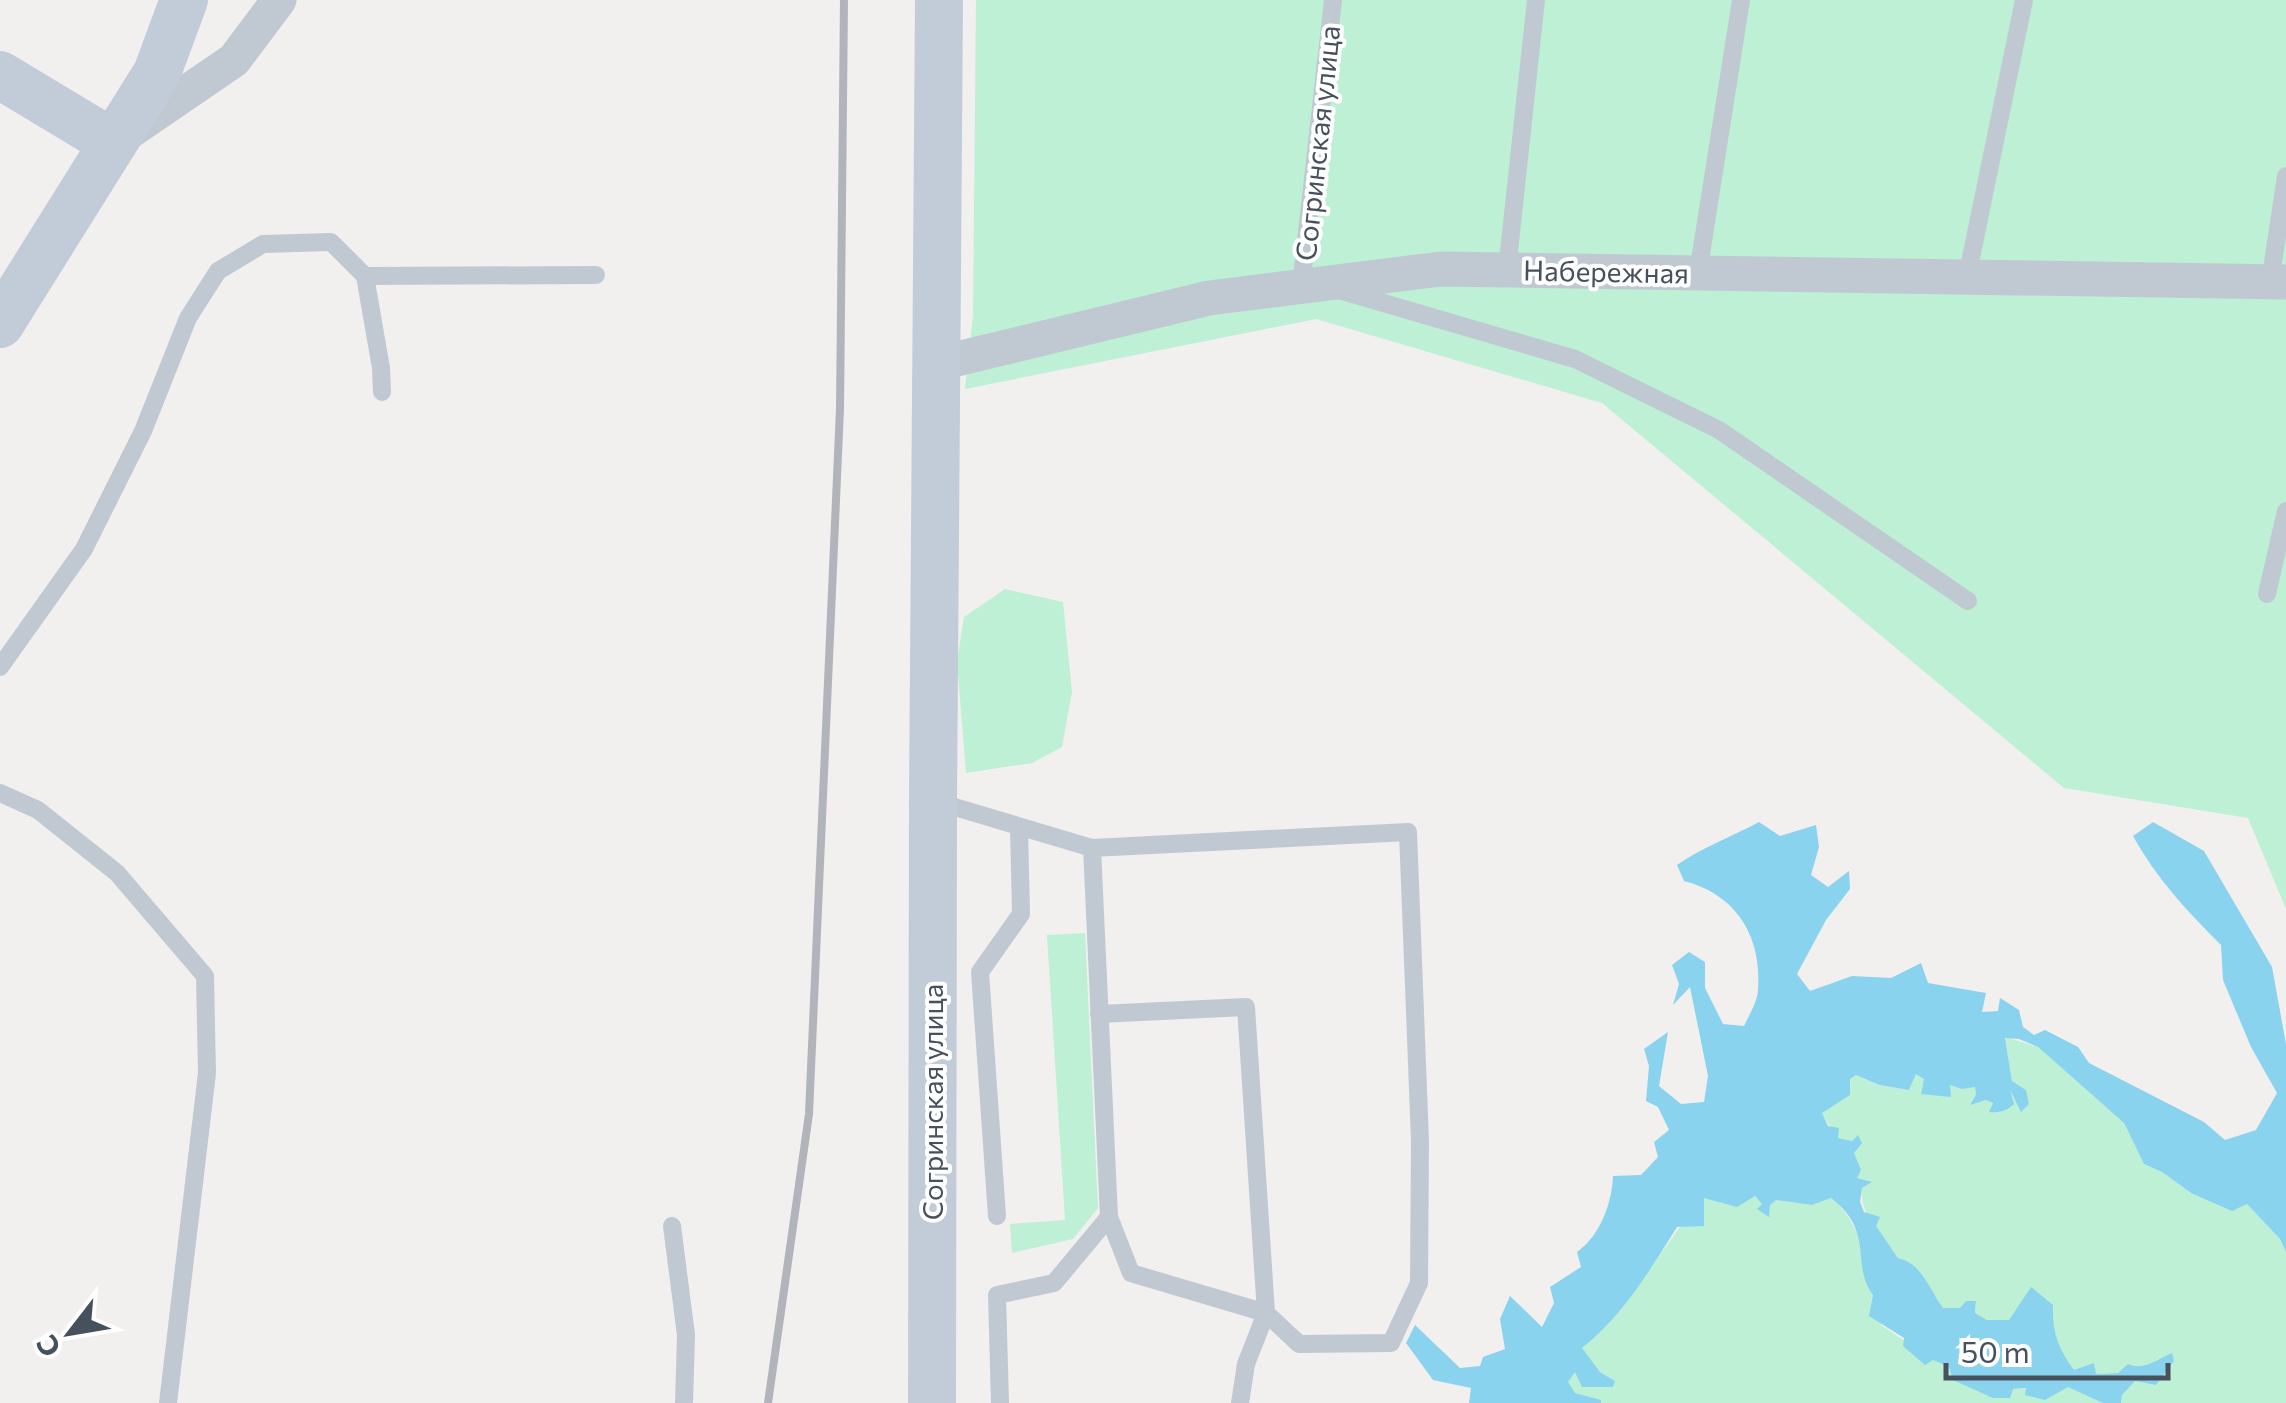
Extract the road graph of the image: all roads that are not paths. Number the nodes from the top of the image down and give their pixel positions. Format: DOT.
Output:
graph roads {
  1 [pos="184,0"];
  2 [pos="279,0"];
  3 [pos="939,0"];
  4 [pos="1334,0"];
  5 [pos="1536,0"];
  6 [pos="1741,0"];
  7 [pos="2024,0"];
  8 [pos="0,75"];
  9 [pos="113,143"];
  10 [pos="2286,176"];
  11 [pos="1507,270"];
  12 [pos="1698,273"];
  13 [pos="365,276"];
  14 [pos="596,276"];
  15 [pos="1967,277"];
  16 [pos="2278,282"];
  17 [pos="1310,285"];
  18 [pos="0,324"];
  19 [pos="936,364"];
  20 [pos="382,392"];
  21 [pos="2286,511"];
  22 [pos="2266,594"];
  23 [pos="1968,602"];
  24 [pos="0,666"];
  25 [pos="0,793"];
  26 [pos="932,801"];
  27 [pos="1019,826"];
  28 [pos="1092,848"];
  29 [pos="1099,1014"];
  30 [pos="998,1216"];
  31 [pos="1109,1217"];
  32 [pos="672,1226"];
  33 [pos="1266,1312"];
  34 [pos="168,1403"];
  35 [pos="684,1403"];
  36 [pos="932,1403"];
  37 [pos="1000,1403"];
  38 [pos="1240,1403"];
  1 -- 9 [label="street"];
  2 -- 9 [label="street"];
  3 -- 19 [label="street, Согринская улица"];
  4 -- 17 [label="lane, Согринская улица"];
  5 -- 11 [label="lane"];
  6 -- 12 [label="lane"];
  7 -- 15 [label="lane"];
  8 -- 9 [label="street"];
  9 -- 18 [label="street"];
  10 -- 16 [label="lane"];
  11 -- 12 [label="street, Набережная"];
  11 -- 17 [label="street, Набережная"];
  12 -- 15 [label="street, Набережная"];
  13 -- 14 [label="lane"];
  13 -- 20 [label="lane"];
  13 -- 24 [label="lane"];
  15 -- 16 [label="street, Набережная"];
  17 -- 19 [label="street, Набережная"];
  17 -- 23 [label="lane"];
  19 -- 26 [label="street, Согринская улица"];
  21 -- 22 [label="lane"];
  25 -- 34 [label="lane"];
  26 -- 27 [label="lane"];
  26 -- 36 [label="street, Согринская улица"];
  27 -- 28 [label="lane"];
  27 -- 30 [label="lane"];
  28 -- 29 [label="lane"];
  28 -- 33 [label="lane"];
  29 -- 31 [label="lane"];
  29 -- 33 [label="lane"];
  31 -- 33 [label="lane"];
  31 -- 37 [label="lane"];
  32 -- 35 [label="lane"];
  33 -- 38 [label="lane"];
}
